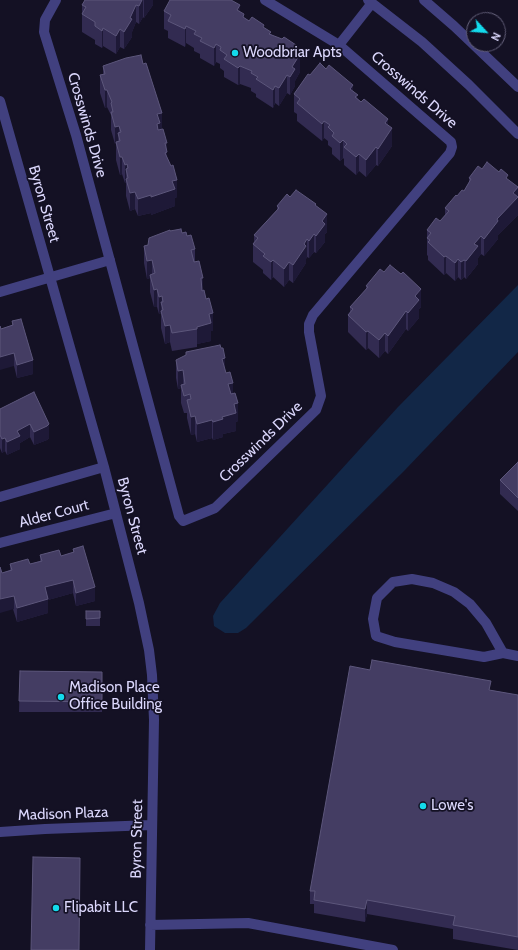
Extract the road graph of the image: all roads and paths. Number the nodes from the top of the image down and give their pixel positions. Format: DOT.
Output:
graph roads {
  1 [pos="56,0"];
  2 [pos="265,0"];
  3 [pos="424,0"];
  4 [pos="373,1"];
  5 [pos="339,45"];
  6 [pos="518,87"];
  7 [pos="0,101"];
  8 [pos="518,134"];
  9 [pos="110,260"];
  10 [pos="49,279"];
  11 [pos="0,292"];
  12 [pos="104,467"];
  13 [pos="0,497"];
  14 [pos="116,513"];
  15 [pos="0,543"];
  16 [pos="502,653"];
  17 [pos="518,656"];
  18 [pos="152,825"];
  19 [pos="0,832"];
  20 [pos="150,924"];
  21 [pos="150,950"];
  22 [pos="393,950"];
  1 -- 9 [label="street, Crosswinds Drive"];
  2 -- 5 [label="street, Crosswinds Drive"];
  3 -- 6 [label="street"];
  4 -- 5 [label="street"];
  4 -- 8 [label="street"];
  5 -- 9 [label="street, Crosswinds Drive"];
  7 -- 10 [label="street, Byron Street"];
  9 -- 10 [label="street"];
  10 -- 11 [label="street"];
  10 -- 12 [label="street, Byron Street"];
  12 -- 13 [label="street, Alder Court"];
  12 -- 14 [label="street, Byron Street"];
  14 -- 15 [label="street, Alder Court"];
  14 -- 18 [label="street, Byron Street"];
  16 -- 16 [label="street"];
  16 -- 17 [label="street"];
  18 -- 19 [label="street, Madison Plaza"];
  18 -- 20 [label="street, Byron Street"];
  20 -- 21 [label="street, Byron Street"];
  20 -- 22 [label="street"];
}
